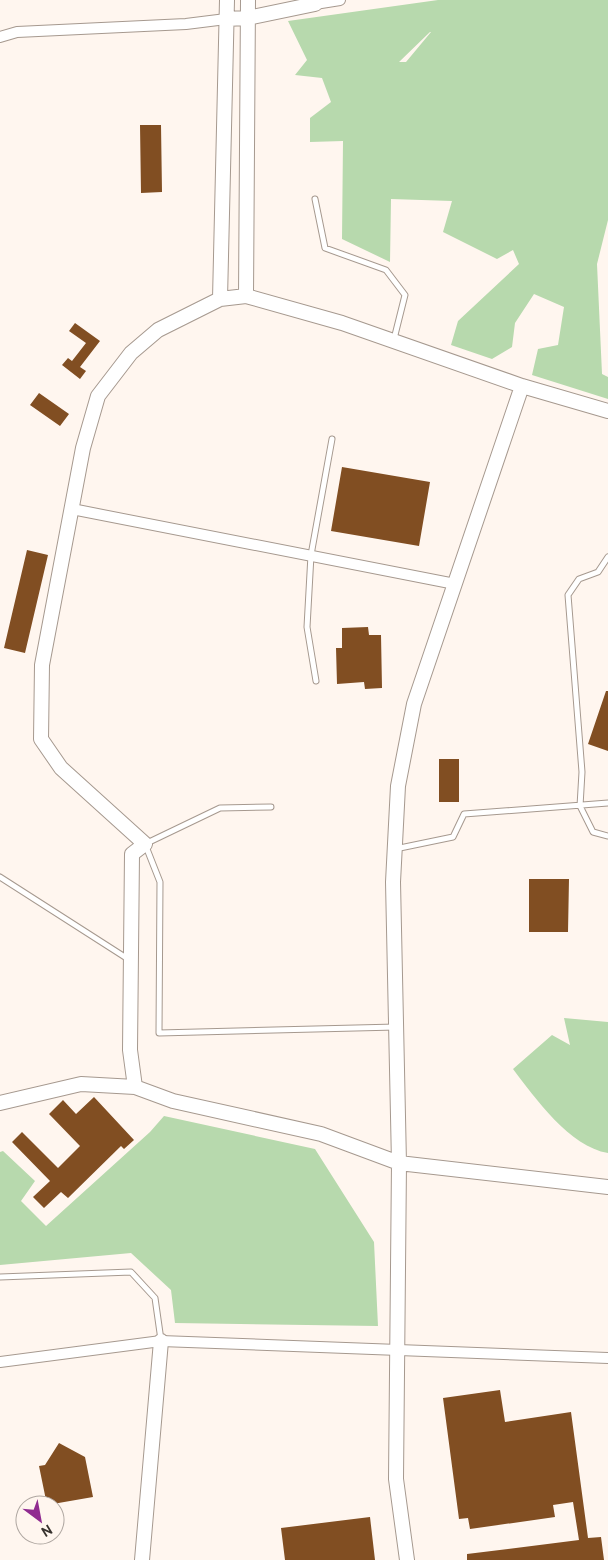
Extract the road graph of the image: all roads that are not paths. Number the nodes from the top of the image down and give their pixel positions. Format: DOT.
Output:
graph roads {
  1 [pos="227,0"];
  2 [pos="248,0"];
  3 [pos="340,0"];
  4 [pos="315,2"];
  5 [pos="247,18"];
  6 [pos="226,19"];
  7 [pos="0,37"];
  8 [pos="315,199"];
  9 [pos="246,296"];
  10 [pos="220,299"];
  11 [pos="393,341"];
  12 [pos="522,386"];
  13 [pos="608,411"];
  14 [pos="332,439"];
  15 [pos="72,509"];
  16 [pos="311,555"];
  17 [pos="608,557"];
  18 [pos="455,584"];
  19 [pos="316,682"];
  20 [pos="608,804"];
  21 [pos="580,806"];
  22 [pos="271,807"];
  23 [pos="608,836"];
  24 [pos="145,844"];
  25 [pos="394,849"];
  26 [pos="0,877"];
  27 [pos="131,960"];
  28 [pos="396,1027"];
  29 [pos="135,1087"];
  30 [pos="0,1103"];
  31 [pos="398,1163"];
  32 [pos="608,1188"];
  33 [pos="0,1277"];
  34 [pos="161,1340"];
  35 [pos="398,1351"];
  36 [pos="608,1358"];
  37 [pos="0,1362"];
  38 [pos="142,1560"];
  39 [pos="407,1560"];
  1 -- 6 [label="street"];
  2 -- 5 [label="street"];
  3 -- 4 [label="street"];
  4 -- 5 [label="street"];
  5 -- 6 [label="street"];
  5 -- 9 [label="street"];
  6 -- 7 [label="street"];
  6 -- 10 [label="street"];
  8 -- 11 [label="lane"];
  9 -- 10 [label="street"];
  9 -- 11 [label="street"];
  10 -- 15 [label="street"];
  11 -- 12 [label="street"];
  12 -- 13 [label="street"];
  12 -- 18 [label="street"];
  14 -- 16 [label="lane"];
  15 -- 16 [label="street"];
  15 -- 24 [label="street"];
  16 -- 18 [label="street"];
  16 -- 19 [label="lane"];
  17 -- 21 [label="lane"];
  18 -- 25 [label="street"];
  20 -- 21 [label="lane"];
  21 -- 23 [label="lane"];
  21 -- 25 [label="lane"];
  22 -- 24 [label="lane"];
  24 -- 27 [label="street"];
  24 -- 28 [label="lane"];
  25 -- 28 [label="street"];
  26 -- 27 [label="lane"];
  27 -- 29 [label="street"];
  28 -- 31 [label="street"];
  29 -- 30 [label="street"];
  29 -- 31 [label="street"];
  31 -- 32 [label="street"];
  31 -- 35 [label="street"];
  33 -- 34 [label="lane"];
  34 -- 35 [label="street"];
  34 -- 37 [label="street"];
  34 -- 38 [label="street"];
  35 -- 36 [label="street"];
  35 -- 39 [label="street"];
}
